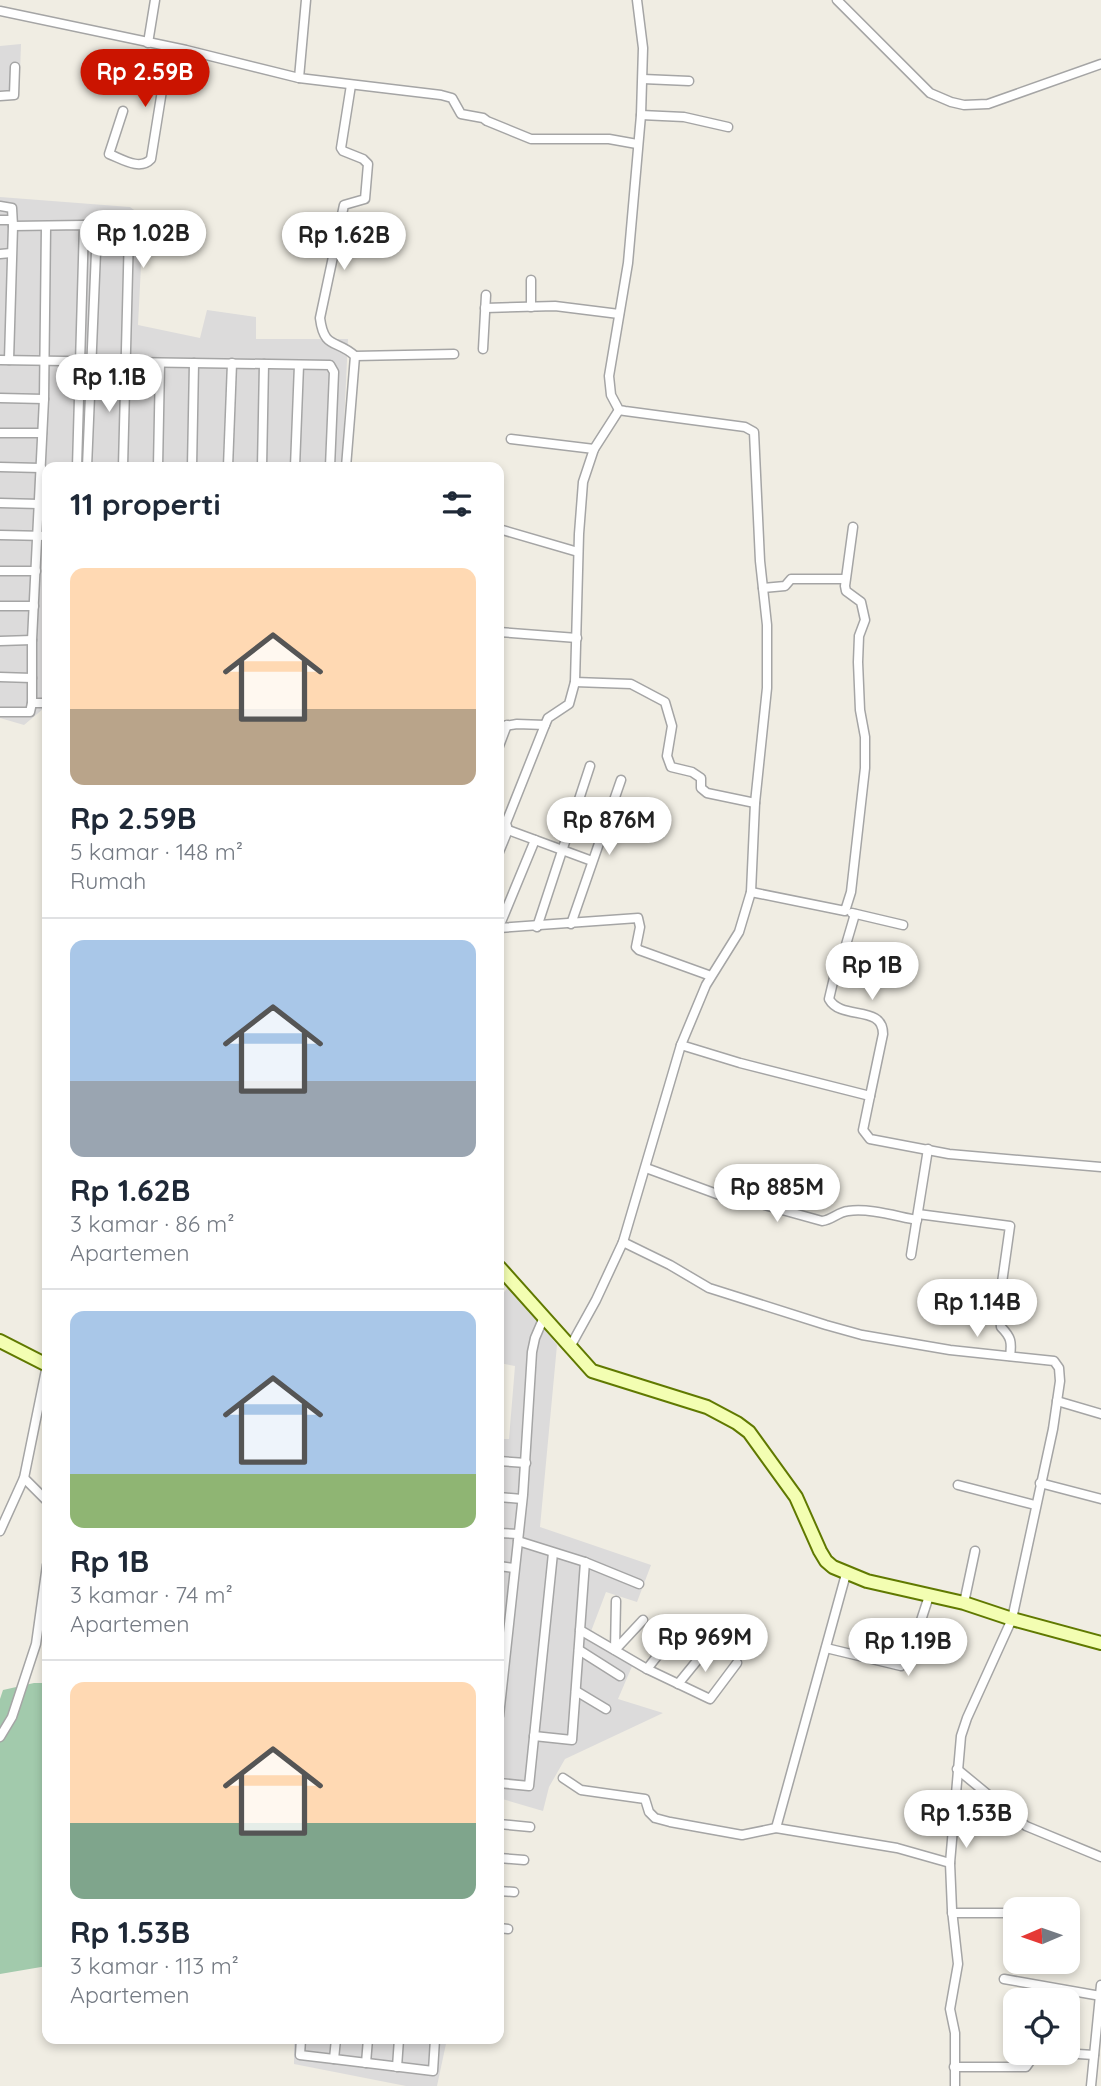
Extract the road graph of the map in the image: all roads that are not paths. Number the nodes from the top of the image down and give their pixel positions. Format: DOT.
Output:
graph roads {
  1 [pos="155,0"];
  2 [pos="306,0"];
  3 [pos="637,0"];
  4 [pos="841,2"];
  5 [pos="0,10"];
  6 [pos="148,43"];
  7 [pos="169,47"];
  8 [pos="1101,64"];
  9 [pos="15,67"];
  10 [pos="299,78"];
  11 [pos="643,79"];
  12 [pos="690,81"];
  13 [pos="351,85"];
  14 [pos="0,96"];
  15 [pos="123,111"];
  16 [pos="641,115"];
  17 [pos="728,127"];
  18 [pos="637,144"];
  19 [pos="0,205"];
  20 [pos="0,220"];
  21 [pos="12,222"];
  22 [pos="84,225"];
  23 [pos="46,226"];
  24 [pos="97,228"];
  25 [pos="11,253"];
  26 [pos="0,254"];
  27 [pos="531,281"];
  28 [pos="486,295"];
  29 [pos="531,307"];
  30 [pos="485,308"];
  31 [pos="620,314"];
  32 [pos="482,349"];
  33 [pos="454,354"];
  34 [pos="355,356"];
  35 [pos="5,360"];
  36 [pos="44,361"];
  37 [pos="86,362"];
  38 [pos="124,362"];
  39 [pos="160,363"];
  40 [pos="194,363"];
  41 [pos="232,363"];
  42 [pos="264,364"];
  43 [pos="299,365"];
  44 [pos="0,398"];
  45 [pos="44,399"];
  46 [pos="619,410"];
  47 [pos="0,433"];
  48 [pos="42,433"];
  49 [pos="511,439"];
  50 [pos="594,449"];
  51 [pos="78,462"];
  52 [pos="88,462"];
  53 [pos="123,462"];
  54 [pos="158,462"];
  55 [pos="192,462"];
  56 [pos="228,462"];
  57 [pos="262,462"];
  58 [pos="295,462"];
  59 [pos="330,462"];
  60 [pos="346,462"];
  61 [pos="0,467"];
  62 [pos="41,468"];
  63 [pos="0,503"];
  64 [pos="39,504"];
  65 [pos="853,527"];
  66 [pos="42,528"];
  67 [pos="504,530"];
  68 [pos="0,536"];
  69 [pos="42,536"];
  70 [pos="42,541"];
  71 [pos="578,552"];
  72 [pos="0,571"];
  73 [pos="36,571"];
  74 [pos="845,579"];
  75 [pos="763,588"];
  76 [pos="0,606"];
  77 [pos="34,606"];
  78 [pos="504,632"];
  79 [pos="577,638"];
  80 [pos="32,640"];
  81 [pos="0,641"];
  82 [pos="0,677"];
  83 [pos="32,678"];
  84 [pos="575,682"];
  85 [pos="32,703"];
  86 [pos="42,704"];
  87 [pos="0,712"];
  88 [pos="545,725"];
  89 [pos="504,726"];
  90 [pos="590,766"];
  91 [pos="621,780"];
  92 [pos="755,803"];
  93 [pos="508,830"];
  94 [pos="504,840"];
  95 [pos="534,840"];
  96 [pos="562,850"];
  97 [pos="592,861"];
  98 [pos="751,892"];
  99 [pos="845,912"];
  100 [pos="855,914"];
  101 [pos="504,915"];
  102 [pos="571,924"];
  103 [pos="903,925"];
  104 [pos="537,927"];
  105 [pos="504,928"];
  106 [pos="711,976"];
  107 [pos="681,1045"];
  108 [pos="870,1096"];
  109 [pos="928,1149"];
  110 [pos="1101,1167"];
  111 [pos="646,1168"];
  112 [pos="917,1217"];
  113 [pos="623,1242"];
  114 [pos="911,1255"];
  115 [pos="504,1273"];
  116 [pos="544,1317"];
  117 [pos="0,1341"];
  118 [pos="570,1347"];
  119 [pos="1010,1356"];
  120 [pos="42,1362"];
  121 [pos="42,1390"];
  122 [pos="1057,1401"];
  123 [pos="1101,1415"];
  124 [pos="504,1461"];
  125 [pos="526,1463"];
  126 [pos="24,1478"];
  127 [pos="1040,1483"];
  128 [pos="958,1485"];
  129 [pos="42,1496"];
  130 [pos="504,1497"];
  131 [pos="522,1499"];
  132 [pos="1101,1499"];
  133 [pos="1035,1505"];
  134 [pos="0,1531"];
  135 [pos="504,1534"];
  136 [pos="518,1538"];
  137 [pos="975,1551"];
  138 [pos="553,1553"];
  139 [pos="585,1562"];
  140 [pos="504,1567"];
  141 [pos="514,1568"];
  142 [pos="845,1574"];
  143 [pos="639,1584"];
  144 [pos="929,1596"];
  145 [pos="616,1601"];
  146 [pos="504,1603"];
  147 [pos="964,1603"];
  148 [pos="42,1604"];
  149 [pos="510,1604"];
  150 [pos="1012,1619"];
  151 [pos="643,1620"];
  152 [pos="615,1626"];
  153 [pos="580,1630"];
  154 [pos="676,1632"];
  155 [pos="631,1633"];
  156 [pos="1101,1643"];
  157 [pos="709,1646"];
  158 [pos="826,1648"];
  159 [pos="579,1650"];
  160 [pos="615,1650"];
  161 [pos="737,1662"];
  162 [pos="504,1665"];
  163 [pos="647,1669"];
  164 [pos="620,1676"];
  165 [pos="678,1684"];
  166 [pos="576,1691"];
  167 [pos="606,1709"];
  168 [pos="534,1736"];
  169 [pos="0,1737"];
  170 [pos="957,1769"];
  171 [pos="563,1778"];
  172 [pos="504,1784"];
  173 [pos="504,1824"];
  174 [pos="530,1827"];
  175 [pos="776,1828"];
  176 [pos="1101,1857"];
  177 [pos="504,1858"];
  178 [pos="524,1860"];
  179 [pos="950,1863"];
  180 [pos="504,1891"];
  181 [pos="514,1892"];
  182 [pos="952,1913"];
  183 [pos="1003,1913"];
  184 [pos="1004,1979"];
  185 [pos="1101,1985"];
  186 [pos="1100,1996"];
  187 [pos="301,2044"];
  188 [pos="336,2044"];
  189 [pos="368,2044"];
  190 [pos="399,2044"];
  191 [pos="435,2044"];
  192 [pos="1080,2054"];
  193 [pos="1094,2055"];
  194 [pos="334,2059"];
  195 [pos="366,2063"];
  196 [pos="1027,2065"];
  197 [pos="397,2067"];
  198 [pos="954,2067"];
  199 [pos="1097,2070"];
  200 [pos="955,2086"];
  201 [pos="1091,2086"];
  1 -- 6 [label="street"];
  2 -- 10 [label="street"];
  3 -- 11 [label="street"];
  4 -- 8 [label="street"];
  5 -- 6 [label="street"];
  6 -- 7 [label="street"];
  7 -- 10 [label="street"];
  7 -- 15 [label="street"];
  9 -- 14 [label="street"];
  10 -- 13 [label="street"];
  11 -- 12 [label="street"];
  11 -- 16 [label="street"];
  13 -- 18 [label="street"];
  13 -- 34 [label="street"];
  16 -- 17 [label="street"];
  16 -- 18 [label="street"];
  18 -- 31 [label="street"];
  19 -- 21 [label="street"];
  20 -- 21 [label="street"];
  21 -- 23 [label="street"];
  21 -- 25 [label="street"];
  22 -- 23 [label="street"];
  22 -- 24 [label="street"];
  22 -- 37 [label="street"];
  23 -- 36 [label="street"];
  24 -- 37 [label="street"];
  24 -- 38 [label="street"];
  25 -- 26 [label="street"];
  25 -- 35 [label="street"];
  27 -- 29 [label="street"];
  28 -- 30 [label="street"];
  29 -- 30 [label="street"];
  29 -- 31 [label="street"];
  30 -- 32 [label="street"];
  31 -- 46 [label="street"];
  33 -- 34 [label="street"];
  34 -- 60 [label="street"];
  35 -- 36 [label="street"];
  36 -- 37 [label="street"];
  36 -- 45 [label="street"];
  37 -- 38 [label="street"];
  37 -- 51 [label="street"];
  37 -- 52 [label="street"];
  38 -- 39 [label="street"];
  38 -- 53 [label="street"];
  39 -- 40 [label="street"];
  39 -- 54 [label="street"];
  40 -- 41 [label="street"];
  40 -- 55 [label="street"];
  41 -- 42 [label="street"];
  41 -- 56 [label="street"];
  42 -- 43 [label="street"];
  42 -- 57 [label="street"];
  43 -- 58 [label="street"];
  43 -- 59 [label="street"];
  44 -- 45 [label="street"];
  45 -- 48 [label="street"];
  46 -- 50 [label="street"];
  46 -- 75 [label="street"];
  47 -- 48 [label="street"];
  48 -- 62 [label="street"];
  49 -- 50 [label="street"];
  50 -- 71 [label="street"];
  61 -- 62 [label="street"];
  62 -- 64 [label="street"];
  63 -- 64 [label="street"];
  64 -- 66 [label="street"];
  65 -- 74 [label="street"];
  67 -- 71 [label="street"];
  68 -- 69 [label="street"];
  70 -- 73 [label="street"];
  71 -- 79 [label="street"];
  72 -- 73 [label="street"];
  73 -- 77 [label="street"];
  74 -- 75 [label="street"];
  74 -- 99 [label="street"];
  75 -- 92 [label="street"];
  76 -- 77 [label="street"];
  77 -- 80 [label="street"];
  78 -- 79 [label="street"];
  79 -- 84 [label="street"];
  80 -- 81 [label="street"];
  80 -- 83 [label="street"];
  82 -- 83 [label="street"];
  83 -- 85 [label="street"];
  84 -- 88 [label="street"];
  84 -- 92 [label="street"];
  85 -- 86 [label="street"];
  85 -- 87 [label="street"];
  88 -- 89 [label="street"];
  88 -- 93 [label="street"];
  90 -- 96 [label="street"];
  91 -- 97 [label="street"];
  92 -- 98 [label="street"];
  93 -- 94 [label="street"];
  93 -- 95 [label="street"];
  95 -- 96 [label="street"];
  95 -- 101 [label="street"];
  96 -- 97 [label="street"];
  96 -- 104 [label="street"];
  97 -- 102 [label="street"];
  98 -- 99 [label="street"];
  98 -- 106 [label="street"];
  99 -- 100 [label="street"];
  100 -- 103 [label="street"];
  100 -- 108 [label="street"];
  102 -- 104 [label="street"];
  102 -- 106 [label="street"];
  104 -- 105 [label="street"];
  106 -- 107 [label="street"];
  107 -- 108 [label="street"];
  107 -- 111 [label="street"];
  108 -- 109 [label="street"];
  109 -- 110 [label="street"];
  109 -- 112 [label="street"];
  111 -- 112 [label="street"];
  111 -- 113 [label="street"];
  112 -- 114 [label="street"];
  112 -- 119 [label="street"];
  113 -- 118 [label="street"];
  113 -- 119 [label="street"];
  115 -- 116 [label="street"];
  116 -- 118 [label="street"];
  116 -- 125 [label="street"];
  117 -- 120 [label="street"];
  118 -- 142 [label="street"];
  119 -- 122 [label="street"];
  121 -- 126 [label="street"];
  122 -- 123 [label="street"];
  122 -- 127 [label="street"];
  124 -- 125 [label="street"];
  125 -- 131 [label="street"];
  126 -- 129 [label="street"];
  126 -- 134 [label="street"];
  127 -- 132 [label="street"];
  127 -- 133 [label="street"];
  128 -- 133 [label="street"];
  130 -- 131 [label="street"];
  131 -- 136 [label="street"];
  133 -- 150 [label="street"];
  135 -- 136 [label="street"];
  136 -- 138 [label="street"];
  136 -- 141 [label="street"];
  137 -- 147 [label="street"];
  138 -- 139 [label="street"];
  138 -- 168 [label="street"];
  139 -- 143 [label="street"];
  139 -- 153 [label="street"];
  140 -- 141 [label="street"];
  141 -- 149 [label="street"];
  142 -- 144 [label="street"];
  142 -- 158 [label="street"];
  144 -- 147 [label="street"];
  144 -- 158 [label="street"];
  145 -- 152 [label="street"];
  146 -- 149 [label="street"];
  147 -- 150 [label="street"];
  148 -- 169 [label="street"];
  149 -- 162 [label="street"];
  150 -- 156 [label="street"];
  150 -- 170 [label="street"];
  151 -- 155 [label="street"];
  152 -- 155 [label="street"];
  152 -- 160 [label="street"];
  153 -- 159 [label="street"];
  153 -- 160 [label="street"];
  154 -- 163 [label="street"];
  155 -- 160 [label="street"];
  157 -- 165 [label="street"];
  158 -- 175 [label="street"];
  159 -- 164 [label="street"];
  159 -- 166 [label="street"];
  160 -- 163 [label="street"];
  161 -- 165 [label="street"];
  163 -- 165 [label="street"];
  166 -- 167 [label="street"];
  166 -- 168 [label="street"];
  168 -- 172 [label="street"];
  170 -- 176 [label="street"];
  170 -- 179 [label="street"];
  171 -- 175 [label="street"];
  173 -- 174 [label="street"];
  175 -- 179 [label="street"];
  177 -- 178 [label="street"];
  179 -- 182 [label="street"];
  180 -- 181 [label="street"];
  182 -- 183 [label="street"];
  182 -- 198 [label="street"];
  184 -- 186 [label="street"];
  185 -- 186 [label="street"];
  186 -- 193 [label="street"];
  187 -- 194 [label="street"];
  188 -- 194 [label="street"];
  189 -- 195 [label="street"];
  190 -- 197 [label="street"];
  191 -- 197 [label="street"];
  192 -- 193 [label="street"];
  193 -- 199 [label="street"];
  194 -- 195 [label="street"];
  195 -- 197 [label="street"];
  196 -- 198 [label="street"];
  198 -- 200 [label="street"];
  199 -- 201 [label="street"];
}
